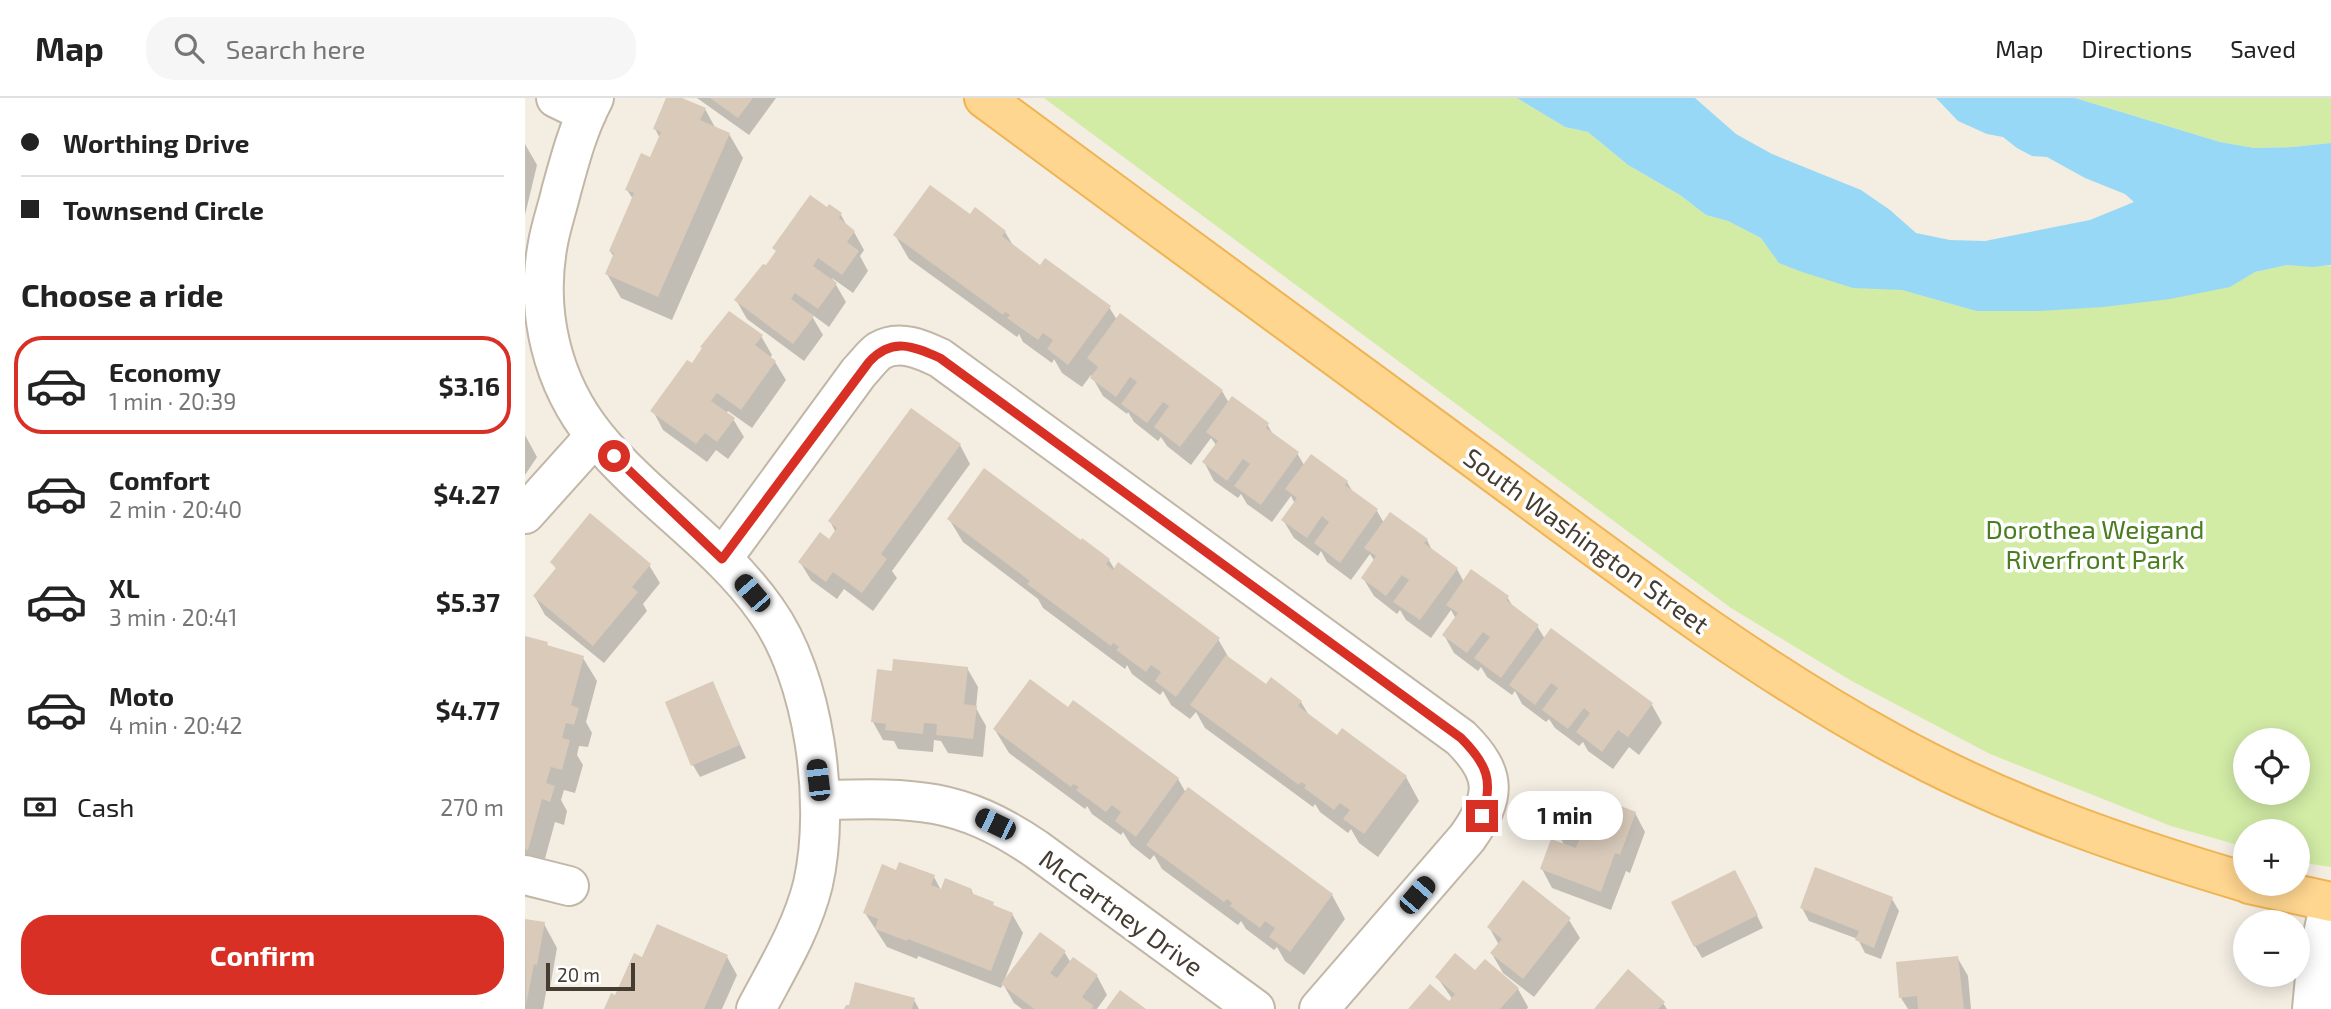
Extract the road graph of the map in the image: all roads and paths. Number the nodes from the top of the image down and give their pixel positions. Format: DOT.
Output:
graph roads {
  1 [pos="984,98"];
  2 [pos="579,103"];
  3 [pos="595,436"];
  4 [pos="525,514"];
  5 [pos="722,559"];
  6 [pos="821,800"];
  7 [pos="525,875"];
  8 [pos="2233,879"];
  9 [pos="569,886"];
  10 [pos="2304,896"];
  11 [pos="2330,902"];
  12 [pos="756,1009"];
  13 [pos="1255,1009"];
  14 [pos="1319,1009"];
  15 [pos="2312,1009"];
  1 -- 8 [label="main road, South Washington Street"];
  2 -- 3 [label="street"];
  3 -- 4 [label="street"];
  3 -- 5 [label="street"];
  5 -- 6 [label="street"];
  5 -- 14 [label="street"];
  6 -- 12 [label="street"];
  6 -- 13 [label="street, McCartney Drive"];
  7 -- 9 [label="street"];
  10 -- 11 [label="main road, South Washington Street"];
  11 -- 15 [label="street"];
}
